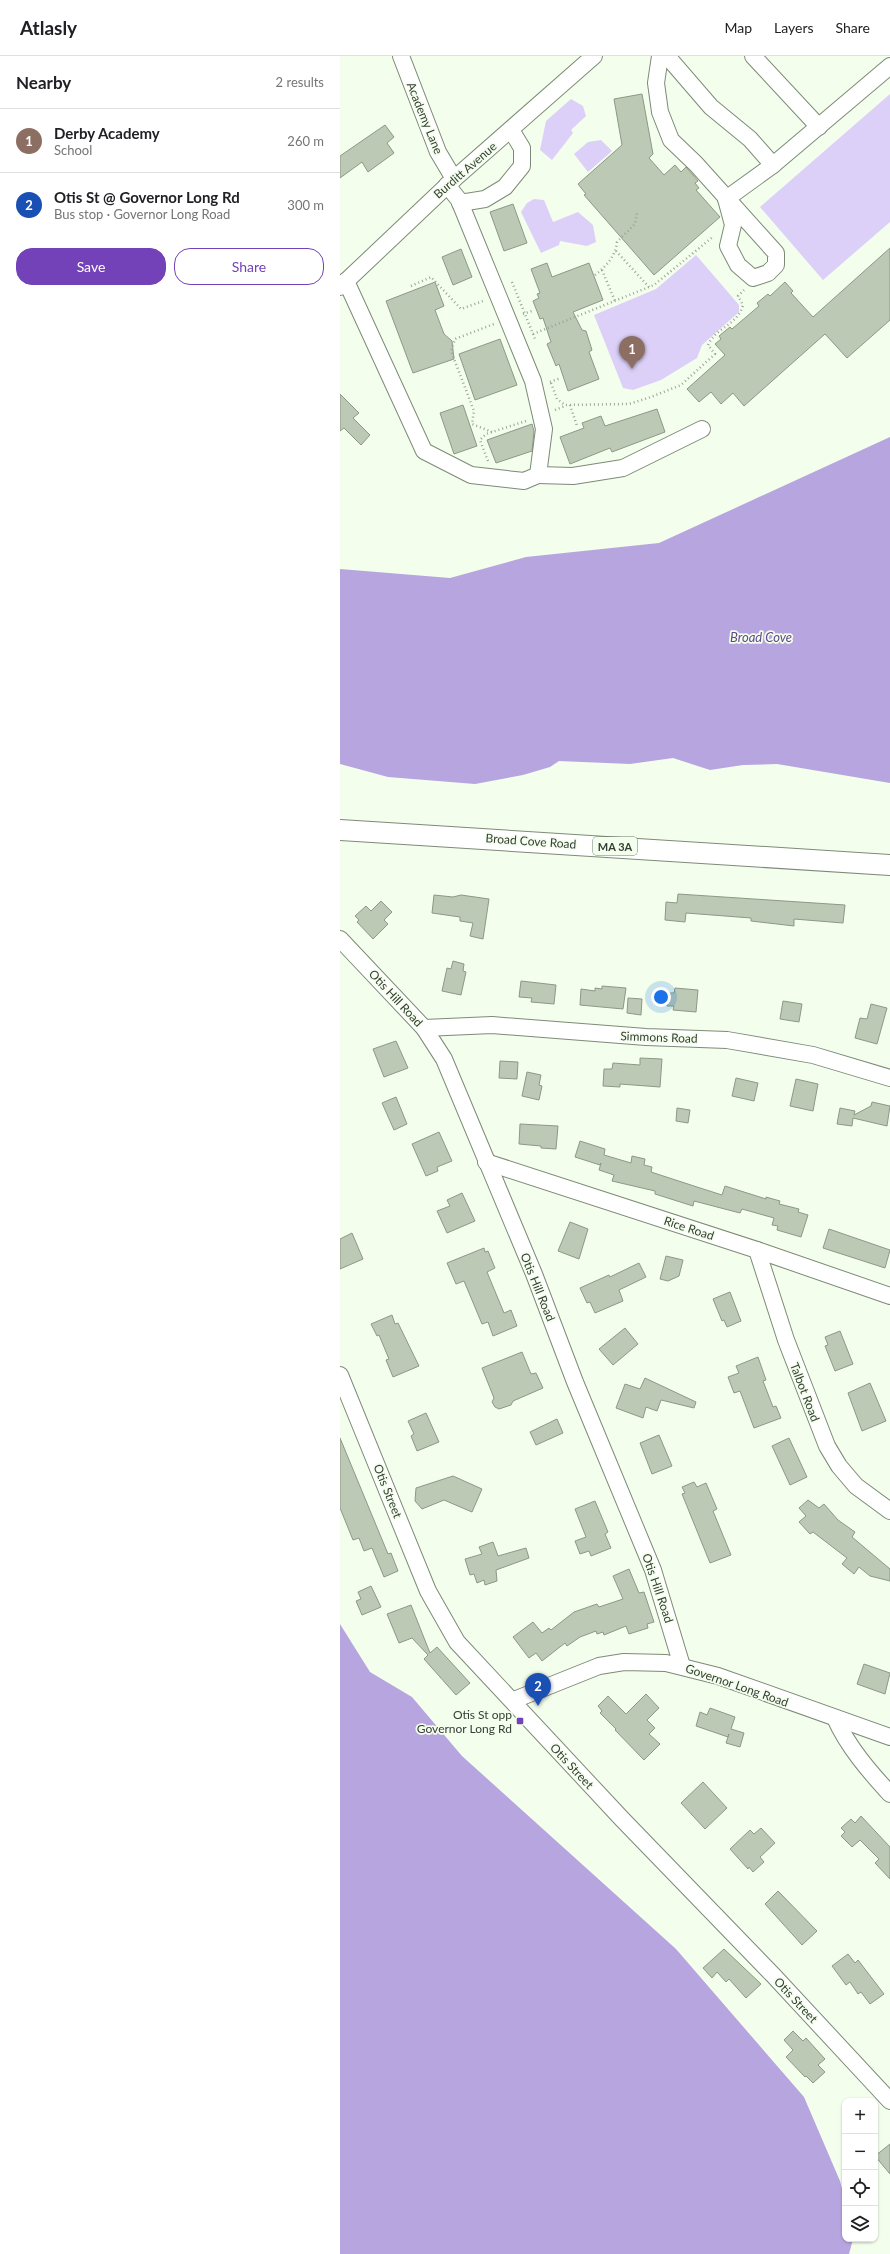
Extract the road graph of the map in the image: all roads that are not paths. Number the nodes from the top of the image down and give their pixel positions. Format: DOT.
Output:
graph roads {
  1 [pos="400,56"];
  2 [pos="594,56"];
  3 [pos="660,56"];
  4 [pos="667,56"];
  5 [pos="753,56"];
  6 [pos="890,66"];
  7 [pos="818,126"];
  8 [pos="511,130"];
  9 [pos="773,165"];
  10 [pos="450,182"];
  11 [pos="726,199"];
  12 [pos="460,203"];
  13 [pos="343,284"];
  14 [pos="702,429"];
  15 [pos="538,475"];
  16 [pos="340,830"];
  17 [pos="890,865"];
  18 [pos="340,939"];
  19 [pos="424,1028"];
  20 [pos="890,1078"];
  21 [pos="486,1162"];
  22 [pos="757,1250"];
  23 [pos="890,1296"];
  24 [pos="340,1375"];
  25 [pos="890,1511"];
  26 [pos="682,1666"];
  27 [pos="514,1700"];
  28 [pos="835,1718"];
  29 [pos="890,1737"];
  30 [pos="890,1794"];
  31 [pos="890,2101"];
  1 -- 10 [label="street, Academy Lane"];
  2 -- 8 [label="street, Burditt Avenue"];
  3 -- 11 [label="street"];
  4 -- 9 [label="street"];
  5 -- 7 [label="street"];
  6 -- 7 [label="street"];
  7 -- 9 [label="street"];
  8 -- 10 [label="street, Burditt Avenue"];
  8 -- 12 [label="street"];
  9 -- 11 [label="street"];
  10 -- 12 [label="street, Academy Lane"];
  10 -- 13 [label="street, Burditt Avenue"];
  11 -- 11 [label="street"];
  12 -- 15 [label="street, Academy Lane"];
  13 -- 15 [label="street"];
  14 -- 15 [label="street"];
  16 -- 17 [label="main road, Broad Cove Road / MA 3A"];
  18 -- 19 [label="street, Otis Hill Road"];
  19 -- 20 [label="street, Simmons Road"];
  19 -- 21 [label="street, Otis Hill Road"];
  21 -- 22 [label="street, Rice Road"];
  21 -- 26 [label="street, Otis Hill Road"];
  22 -- 23 [label="street, Rice Road"];
  22 -- 25 [label="street, Talbot Road"];
  24 -- 27 [label="street, Otis Street"];
  26 -- 27 [label="street, Governor Long Road"];
  26 -- 28 [label="street, Governor Long Road"];
  27 -- 31 [label="street, Otis Street"];
  28 -- 29 [label="street, Governor Long Road"];
  28 -- 30 [label="street"];
}
